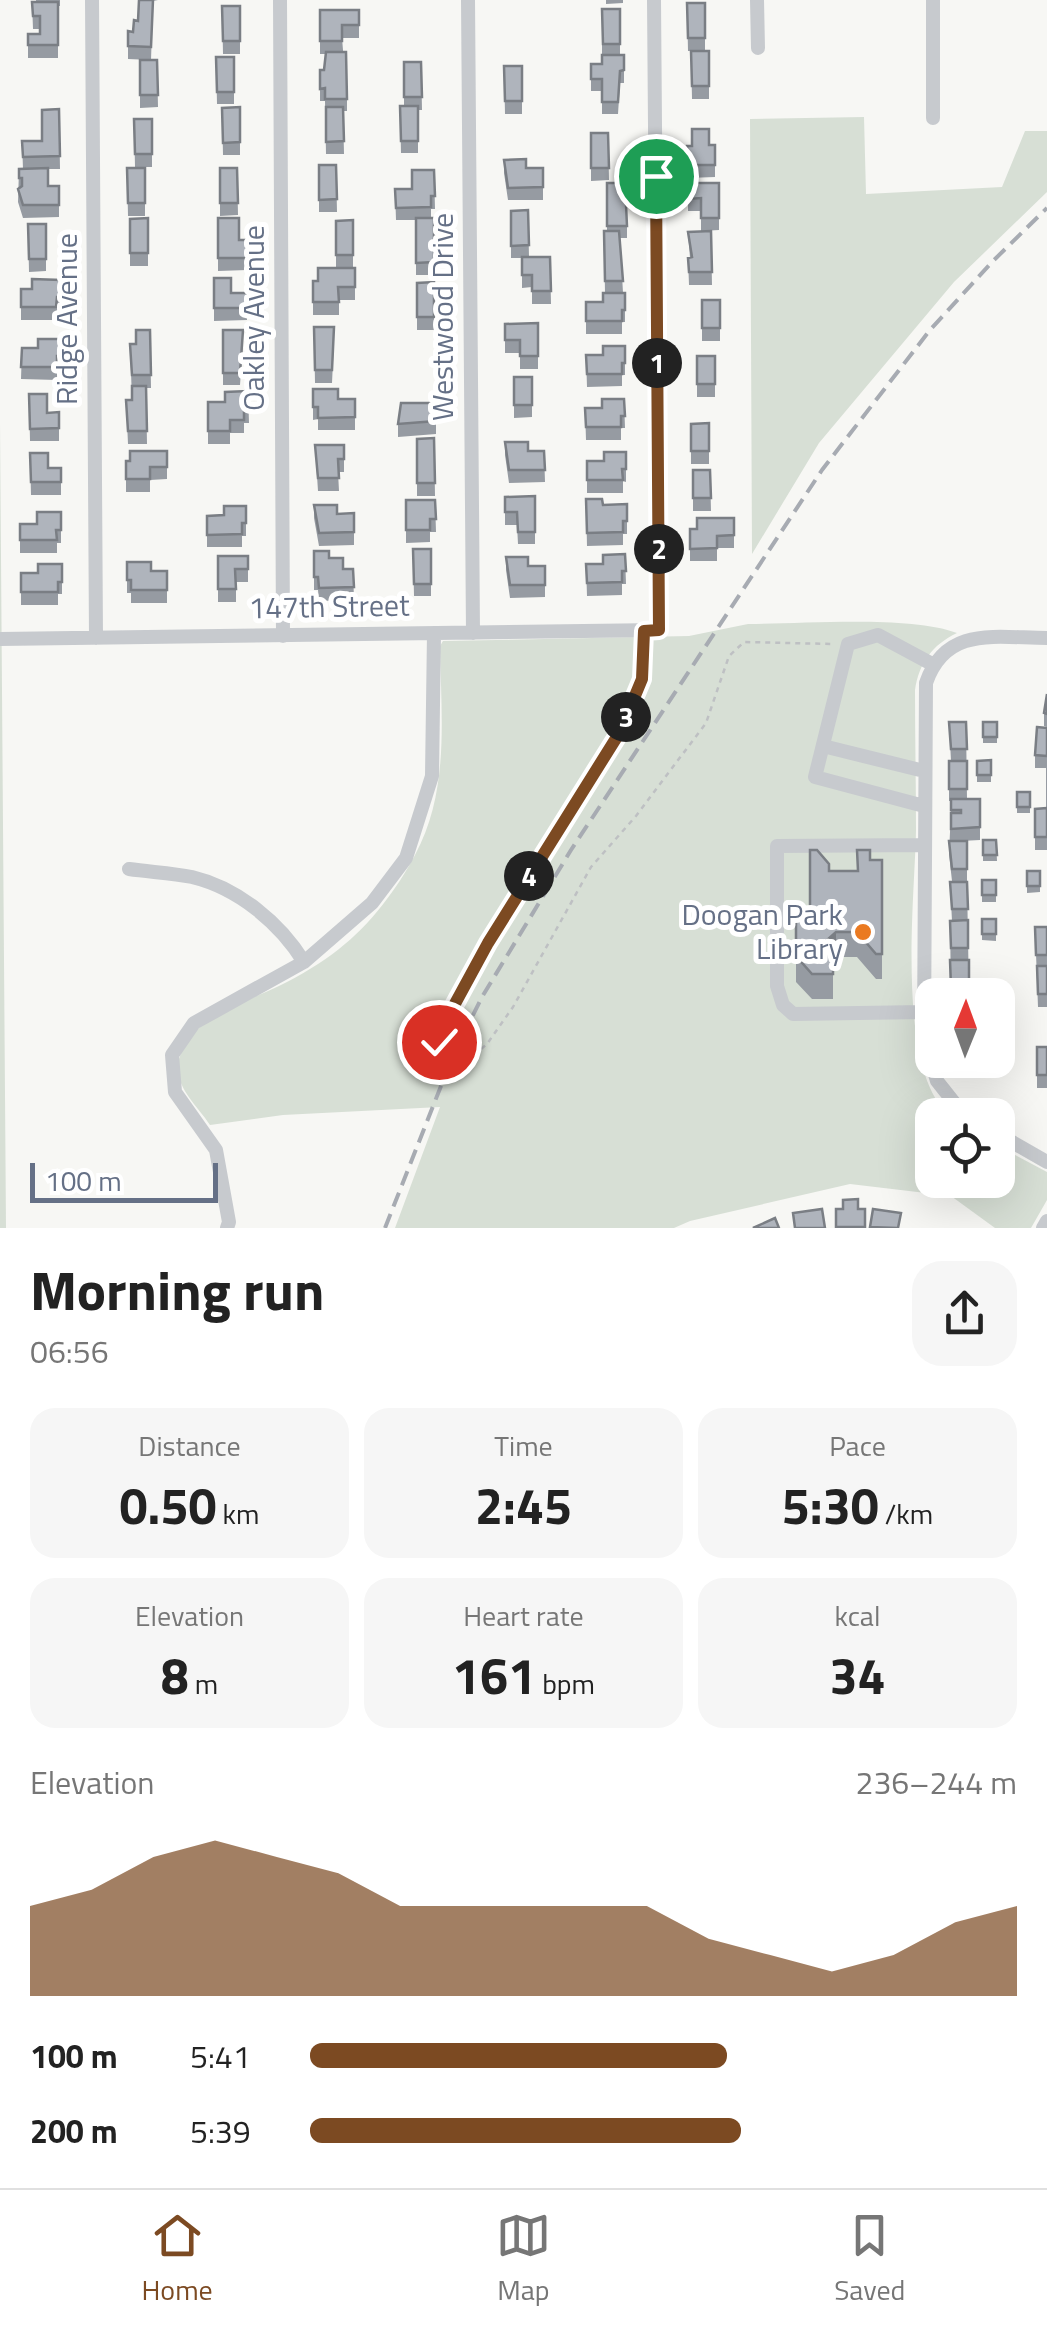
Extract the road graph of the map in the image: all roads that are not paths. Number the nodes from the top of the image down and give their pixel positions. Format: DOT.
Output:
graph roads {
  1 [pos="92,0"];
  2 [pos="280,0"];
  3 [pos="468,0"];
  4 [pos="654,0"];
  5 [pos="757,0"];
  6 [pos="933,0"];
  7 [pos="758,48"];
  8 [pos="934,118"];
  9 [pos="473,633"];
  10 [pos="434,634"];
  11 [pos="283,636"];
  12 [pos="96,638"];
  13 [pos="1047,638"];
  14 [pos="0,639"];
  15 [pos="932,664"];
  16 [pos="823,746"];
  17 [pos="924,772"];
  18 [pos="924,806"];
  19 [pos="924,845"];
  20 [pos="130,868"];
  21 [pos="304,962"];
  22 [pos="924,978"];
  23 [pos="915,1012"];
  24 [pos="1015,1144"];
  25 [pos="1047,1162"];
  26 [pos="1047,1221"];
  27 [pos="227,1228"];
  28 [pos="1043,1228"];
  1 -- 12 [label="street, Ridge Avenue"];
  2 -- 11 [label="street, Oakley Avenue"];
  3 -- 9 [label="street, Westwood Drive"];
  4 -- 9 [label="street, 147th Street"];
  5 -- 7 [label="street"];
  6 -- 8 [label="street"];
  9 -- 10 [label="street, 147th Street"];
  10 -- 11 [label="street, 147th Street"];
  10 -- 21 [label="street"];
  11 -- 12 [label="street, 147th Street"];
  12 -- 14 [label="street, 147th Street"];
  13 -- 15 [label="street"];
  15 -- 16 [label="street"];
  15 -- 17 [label="street"];
  16 -- 17 [label="street"];
  16 -- 18 [label="street"];
  17 -- 18 [label="street"];
  18 -- 19 [label="street"];
  19 -- 22 [label="street"];
  19 -- 23 [label="street"];
  20 -- 21 [label="street"];
  21 -- 27 [label="street"];
  24 -- 25 [label="street"];
  26 -- 28 [label="street"];
}
